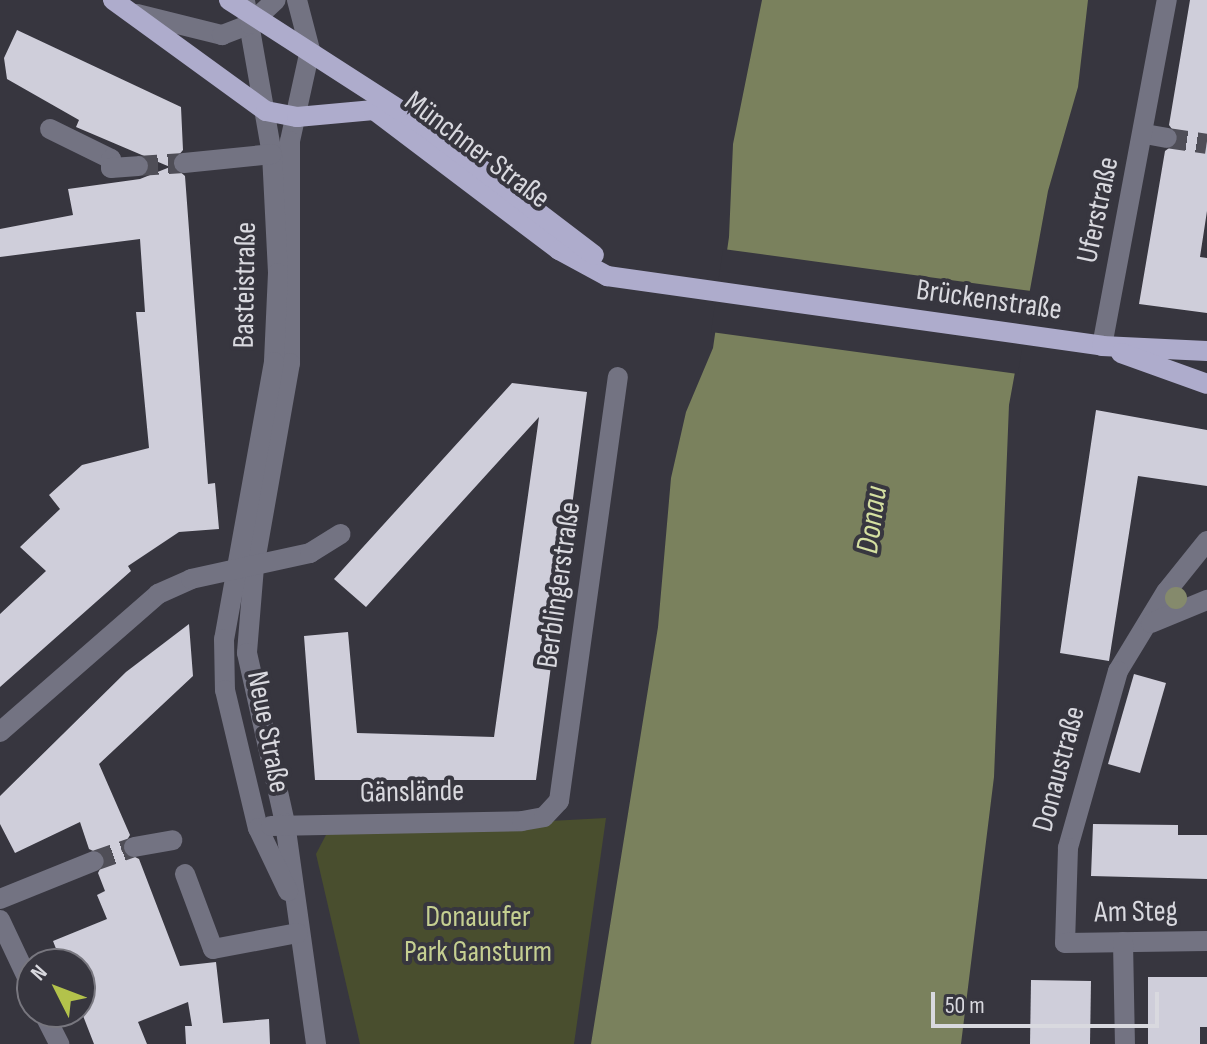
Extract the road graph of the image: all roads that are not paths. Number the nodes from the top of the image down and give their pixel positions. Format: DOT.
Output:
graph roads {
  1 [pos="229,0"];
  2 [pos="276,0"];
  3 [pos="297,0"];
  4 [pos="1167,0"];
  5 [pos="121,6"];
  6 [pos="250,13"];
  7 [pos="310,50"];
  8 [pos="266,111"];
  9 [pos="297,117"];
  10 [pos="50,129"];
  11 [pos="1145,134"];
  12 [pos="1167,138"];
  13 [pos="272,154"];
  14 [pos="184,163"];
  15 [pos="138,166"];
  16 [pos="638,282"];
  17 [pos="666,286"];
  18 [pos="1102,346"];
  19 [pos="1207,351"];
  20 [pos="618,377"];
  21 [pos="1207,384"];
  22 [pos="341,534"];
  23 [pos="1207,541"];
  24 [pos="245,569"];
  25 [pos="1207,600"];
  26 [pos="1151,623"];
  27 [pos="0,732"];
  28 [pos="559,801"];
  29 [pos="285,823"];
  30 [pos="258,828"];
  31 [pos="172,840"];
  32 [pos="134,847"];
  33 [pos="94,861"];
  34 [pos="185,874"];
  35 [pos="291,898"];
  36 [pos="0,899"];
  37 [pos="0,920"];
  38 [pos="298,933"];
  39 [pos="1207,941"];
  40 [pos="1123,942"];
  41 [pos="1065,943"];
  42 [pos="16,954"];
  43 [pos="316,1044"];
  44 [pos="1125,1044"];
  1 -- 6 [label="main road, Münchner Straße"];
  2 -- 6 [label="street"];
  3 -- 7 [label="street, Basteistraße"];
  4 -- 11 [label="street, Uferstraße"];
  5 -- 6 [label="street"];
  5 -- 8 [label="main road, Münchner Straße"];
  6 -- 7 [label="main road, Münchner Straße"];
  6 -- 8 [label="street, Basteistraße"];
  7 -- 9 [label="street, Basteistraße"];
  7 -- 16 [label="main road, Münchner Straße"];
  8 -- 9 [label="main road, Münchner Straße"];
  8 -- 13 [label="street, Basteistraße"];
  9 -- 16 [label="main road, Münchner Straße"];
  9 -- 24 [label="street, Basteistraße"];
  10 -- 15 [label="street"];
  11 -- 12 [label="street, Uferstraße"];
  11 -- 18 [label="street, Uferstraße"];
  13 -- 14 [label="street"];
  13 -- 24 [label="street, Basteistraße"];
  16 -- 17 [label="main road, Münchner Straße"];
  17 -- 18 [label="main road, Brückenstraße"];
  18 -- 19 [label="main road, Brückenstraße"];
  18 -- 21 [label="main road, Brückenstraße"];
  20 -- 28 [label="street, Berblingerstraße"];
  22 -- 24 [label="street"];
  23 -- 26 [label="street, Donaustraße"];
  24 -- 27 [label="street"];
  24 -- 29 [label="street, Neue Straße"];
  24 -- 30 [label="street, Neue Straße"];
  25 -- 26 [label="street"];
  26 -- 41 [label="street, Donaustraße"];
  28 -- 29 [label="street, Gänslände"];
  29 -- 30 [label="street, Gänslände"];
  29 -- 35 [label="street, Neue Straße"];
  30 -- 35 [label="street, Neue Straße"];
  31 -- 32 [label="street"];
  33 -- 36 [label="street"];
  34 -- 38 [label="street"];
  35 -- 38 [label="street, Neue Straße"];
  37 -- 42 [label="street"];
  38 -- 43 [label="street, Neue Straße"];
  39 -- 40 [label="street, Am Steg"];
  40 -- 41 [label="street, Am Steg"];
  40 -- 44 [label="street"];
}
